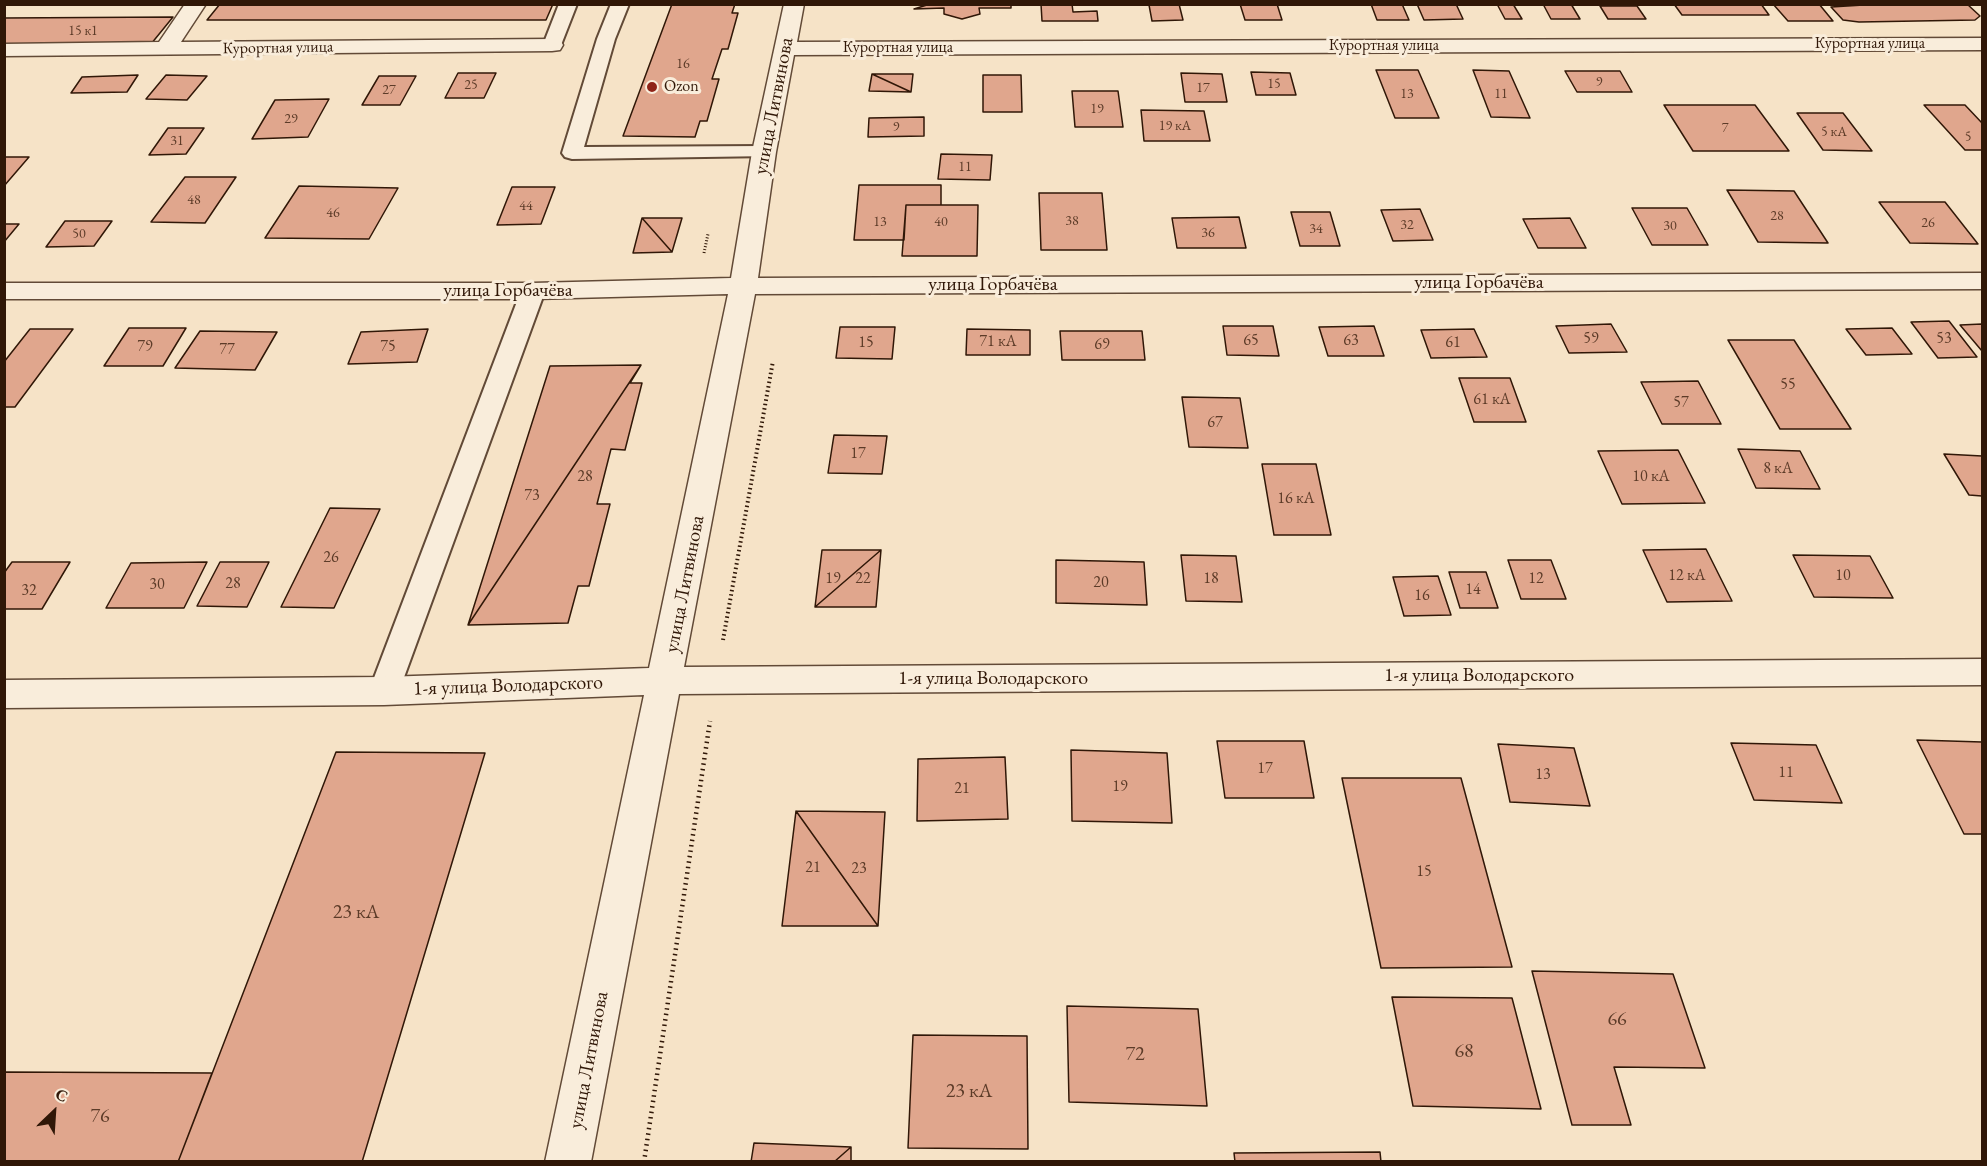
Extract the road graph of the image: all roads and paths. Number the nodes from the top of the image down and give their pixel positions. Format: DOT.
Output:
graph roads {
  1 [pos="196,4"];
  2 [pos="568,4"];
  3 [pos="620,4"];
  4 [pos="794,4"];
  5 [pos="1983,44"];
  6 [pos="552,45"];
  7 [pos="165,49"];
  8 [pos="786,49"];
  9 [pos="4,50"];
  10 [pos="764,152"];
  11 [pos="1983,281"];
  12 [pos="743,286"];
  13 [pos="4,291"];
  14 [pos="533,291"];
  15 [pos="1983,672"];
  16 [pos="666,681"];
  17 [pos="384,691"];
  18 [pos="4,694"];
  19 [pos="568,1161"];
  1 -- 7 [label="street"];
  2 -- 6 [label="lane"];
  3 -- 10 [label="lane"];
  4 -- 8 [label="street, улица Литвинова"];
  5 -- 8 [label="street, Курортная улица"];
  6 -- 7 [label="street, Курортная улица"];
  7 -- 9 [label="street, Курортная улица"];
  8 -- 10 [label="street, улица Литвинова"];
  10 -- 12 [label="street, улица Литвинова"];
  11 -- 12 [label="street, улица Горбачёва"];
  12 -- 14 [label="street, улица Горбачёва"];
  12 -- 16 [label="street, улица Литвинова"];
  13 -- 14 [label="street, улица Горбачёва"];
  14 -- 17 [label="lane"];
  15 -- 16 [label="street, 1-я улица Володарского"];
  16 -- 17 [label="street, 1-я улица Володарского"];
  16 -- 19 [label="street, улица Литвинова"];
  17 -- 18 [label="street, 1-я улица Володарского"];
}
